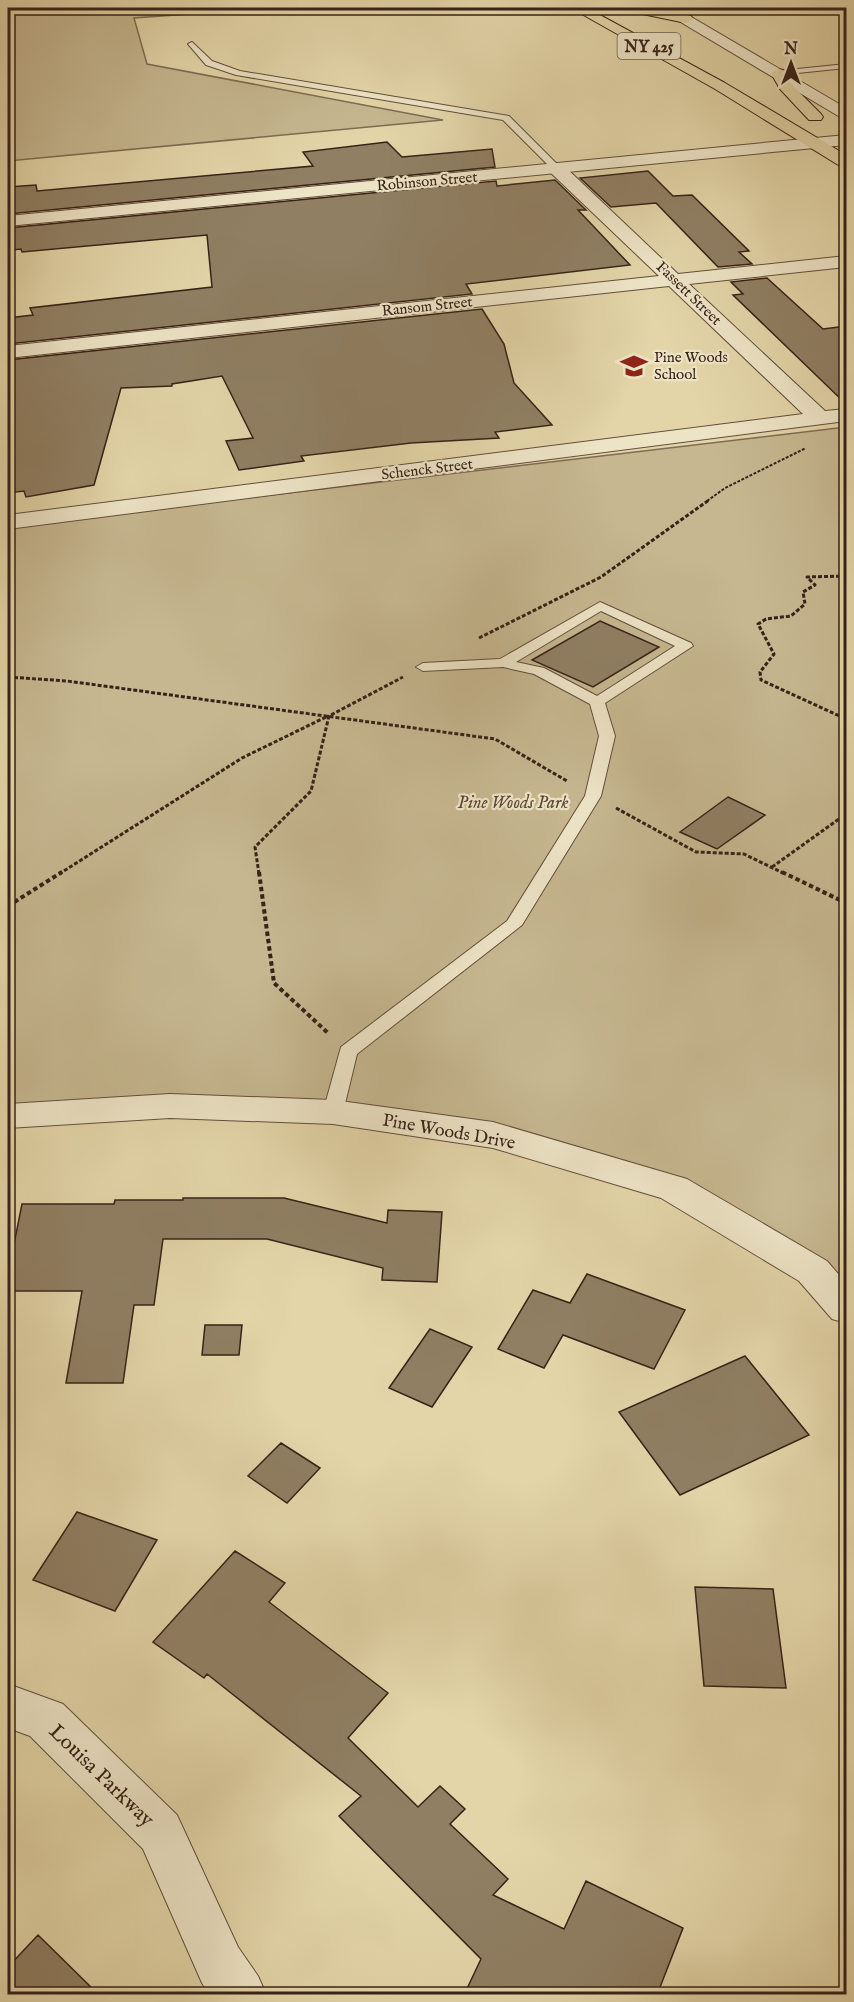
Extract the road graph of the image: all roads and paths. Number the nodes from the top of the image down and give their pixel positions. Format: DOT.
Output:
graph roads {
  1 [pos="578,8"];
  2 [pos="614,8"];
  3 [pos="633,8"];
  4 [pos="667,8"];
  5 [pos="686,19"];
  6 [pos="652,28"];
  7 [pos="192,44"];
  8 [pos="846,66"];
  9 [pos="778,73"];
  10 [pos="767,90"];
  11 [pos="846,114"];
  12 [pos="824,122"];
  13 [pos="846,138"];
  14 [pos="818,143"];
  15 [pos="846,162"];
  16 [pos="556,169"];
  17 [pos="8,221"];
  18 [pos="846,261"];
  19 [pos="674,278"];
  20 [pos="8,352"];
  21 [pos="846,416"];
  22 [pos="821,419"];
  23 [pos="8,522"];
  24 [pos="846,576"];
  25 [pos="503,663"];
  26 [pos="423,667"];
  27 [pos="8,677"];
  28 [pos="597,702"];
  29 [pos="329,716"];
  30 [pos="846,718"];
  31 [pos="593,796"];
  32 [pos="846,814"];
  33 [pos="772,867"];
  34 [pos="846,903"];
  35 [pos="8,906"];
  36 [pos="348,1051"];
  37 [pos="333,1112"];
  38 [pos="8,1116"];
  39 [pos="846,1308"];
  40 [pos="8,1706"];
  41 [pos="240,1995"];
  1 -- 14 [label="main road, NY 425"];
  2 -- 6 [label="main road, NY 425"];
  3 -- 5 [label="main road"];
  4 -- 5 [label="street"];
  5 -- 9 [label="street"];
  7 -- 16 [label="lane"];
  8 -- 9 [label="lane"];
  9 -- 11 [label="street"];
  9 -- 12 [label="main road"];
  10 -- 12 [label="main road"];
  12 -- 13 [label="main road"];
  13 -- 14 [label="street, Robinson Street"];
  14 -- 15 [label="main road, NY 425"];
  14 -- 16 [label="street, Robinson Street"];
  16 -- 17 [label="street, Robinson Street"];
  16 -- 19 [label="street, Fassett Street"];
  18 -- 19 [label="street, Ransom Street"];
  19 -- 20 [label="street, Ransom Street"];
  19 -- 22 [label="street, Fassett Street"];
  21 -- 22 [label="street, Schenck Street"];
  22 -- 23 [label="street, Schenck Street"];
  22 -- 26 [label="path"];
  24 -- 30 [label="path"];
  25 -- 26 [label="lane"];
  25 -- 28 [label="lane"];
  25 -- 28 [label="lane"];
  26 -- 29 [label="path"];
  27 -- 29 [label="path"];
  28 -- 31 [label="lane"];
  29 -- 31 [label="path"];
  29 -- 35 [label="path"];
  29 -- 36 [label="path"];
  31 -- 33 [label="path"];
  31 -- 36 [label="lane"];
  32 -- 33 [label="path"];
  33 -- 34 [label="path"];
  36 -- 37 [label="lane"];
  37 -- 38 [label="street, Pine Woods Drive"];
  37 -- 39 [label="street, Pine Woods Drive"];
  40 -- 41 [label="street, Louisa Parkway"];
}
